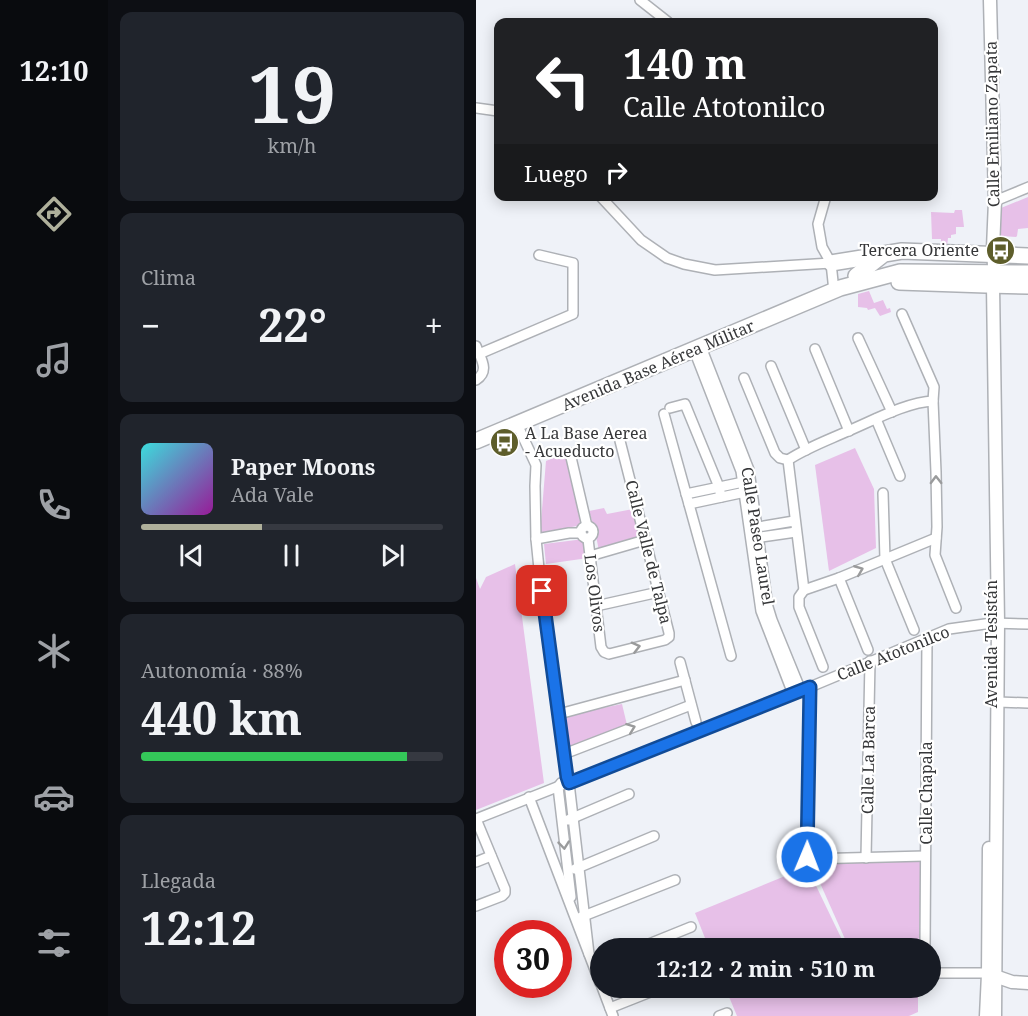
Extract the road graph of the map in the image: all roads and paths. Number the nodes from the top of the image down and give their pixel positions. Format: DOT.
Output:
graph roads {
  1 [pos="640,0"];
  2 [pos="990,0"];
  3 [pos="663,18"];
  4 [pos="476,108"];
  5 [pos="494,110"];
  6 [pos="1028,187"];
  7 [pos="605,201"];
  8 [pos="825,201"];
  9 [pos="995,201"];
  10 [pos="884,254"];
  11 [pos="539,255"];
  12 [pos="1028,256"];
  13 [pos="831,263"];
  14 [pos="1028,266"];
  15 [pos="991,267"];
  16 [pos="1028,273"];
  17 [pos="863,278"];
  18 [pos="1028,286"];
  19 [pos="837,290"];
  20 [pos="902,314"];
  21 [pos="858,338"];
  22 [pos="697,349"];
  23 [pos="815,349"];
  24 [pos="478,350"];
  25 [pos="771,366"];
  26 [pos="744,378"];
  27 [pos="476,380"];
  28 [pos="933,401"];
  29 [pos="892,412"];
  30 [pos="876,419"];
  31 [pos="517,424"];
  32 [pos="849,431"];
  33 [pos="619,437"];
  34 [pos="476,441"];
  35 [pos="806,450"];
  36 [pos="570,453"];
  37 [pos="788,460"];
  38 [pos="900,476"];
  39 [pos="748,486"];
  40 [pos="720,492"];
  41 [pos="883,493"];
  42 [pos="688,499"];
  43 [pos="794,522"];
  44 [pos="753,527"];
  45 [pos="585,532"];
  46 [pos="796,532"];
  47 [pos="755,538"];
  48 [pos="936,538"];
  49 [pos="536,539"];
  50 [pos="645,540"];
  51 [pos="590,556"];
  52 [pos="885,559"];
  53 [pos="839,578"];
  54 [pos="804,590"];
  55 [pos="659,592"];
  56 [pos="596,606"];
  57 [pos="956,608"];
  58 [pos="995,623"];
  59 [pos="1028,624"];
  60 [pos="914,630"];
  61 [pos="927,638"];
  62 [pos="601,647"];
  63 [pos="868,650"];
  64 [pos="731,656"];
  65 [pos="870,661"];
  66 [pos="680,662"];
  67 [pos="822,667"];
  68 [pos="685,680"];
  69 [pos="801,691"];
  70 [pos="998,702"];
  71 [pos="1028,703"];
  72 [pos="691,705"];
  73 [pos="559,714"];
  74 [pos="696,722"];
  75 [pos="564,754"];
  76 [pos="568,780"];
  77 [pos="558,787"];
  78 [pos="629,794"];
  79 [pos="529,798"];
  80 [pos="573,818"];
  81 [pos="476,819"];
  82 [pos="562,822"];
  83 [pos="654,836"];
  84 [pos="491,856"];
  85 [pos="926,856"];
  86 [pos="866,858"];
  87 [pos="476,862"];
  88 [pos="579,868"];
  89 [pos="567,873"];
  90 [pos="675,880"];
  91 [pos="476,906"];
  92 [pos="578,916"];
  93 [pos="691,927"];
  94 [pos="664,938"];
  95 [pos="925,938"];
  96 [pos="590,955"];
  97 [pos="941,973"];
  98 [pos="992,975"];
  99 [pos="1028,983"];
  100 [pos="640,998"];
  101 [pos="611,1012"];
  102 [pos="986,1016"];
  103 [pos="995,1016"];
  1 -- 3 [label="street"];
  2 -- 9 [label="street, Calle Emiliano Zapata"];
  4 -- 5 [label="street"];
  6 -- 9 [label="street"];
  7 -- 13 [label="street"];
  8 -- 13 [label="street"];
  9 -- 15 [label="street, Calle Emiliano Zapata"];
  10 -- 13 [label="main road"];
  10 -- 15 [label="main road, Avenida Base Aérea Militar"];
  10 -- 17 [label="main road, Avenida Base Aérea Militar"];
  11 -- 24 [label="street"];
  12 -- 15 [label="main road, Avenida Base Aérea Militar"];
  13 -- 19 [label="street"];
  14 -- 15 [label="main road, Avenida Base Aérea Militar"];
  15 -- 16 [label="main road, Avenida Base Aérea Militar"];
  15 -- 17 [label="main road, Avenida Base Aérea Militar"];
  15 -- 18 [label="main road, Avenida Base Aérea Militar"];
  15 -- 58 [label="street, Avenida Tesistán"];
  17 -- 19 [label="main road, Avenida Base Aérea Militar"];
  19 -- 22 [label="main road, Avenida Base Aérea Militar"];
  20 -- 28 [label="street"];
  21 -- 29 [label="street"];
  22 -- 31 [label="main road, Avenida Base Aérea Militar"];
  22 -- 39 [label="street, Calle Paseo Laurel"];
  23 -- 32 [label="street"];
  24 -- 27 [label="street"];
  25 -- 35 [label="street"];
  26 -- 37 [label="street"];
  28 -- 29 [label="street"];
  48 -- 28 [label="street, one-way"];
  29 -- 30 [label="street"];
  30 -- 32 [label="street"];
  30 -- 38 [label="street"];
  31 -- 34 [label="main road, Avenida Base Aérea Militar"];
  31 -- 49 [label="street"];
  32 -- 35 [label="street"];
  33 -- 50 [label="street, Calle Valle de Talpa"];
  35 -- 37 [label="street"];
  36 -- 45 [label="street, Los Olivos"];
  37 -- 43 [label="street"];
  39 -- 40 [label="street"];
  39 -- 44 [label="street, Calle Paseo Laurel"];
  40 -- 42 [label="street"];
  40 -- 42 [label="street"];
  41 -- 52 [label="street"];
  42 -- 64 [label="street"];
  43 -- 44 [label="street"];
  43 -- 46 [label="street"];
  44 -- 47 [label="street, Calle Paseo Laurel"];
  45 -- 49 [label="street"];
  45 -- 51 [label="street, Los Olivos"];
  46 -- 47 [label="street"];
  46 -- 54 [label="street"];
  47 -- 69 [label="street, Calle Paseo Laurel"];
  48 -- 52 [label="street"];
  48 -- 57 [label="street"];
  49 -- 73 [label="street"];
  50 -- 51 [label="street"];
  50 -- 55 [label="street, Calle Valle de Talpa"];
  51 -- 56 [label="street, Los Olivos"];
  53 -- 52 [label="street, one-way"];
  52 -- 60 [label="street"];
  53 -- 54 [label="street"];
  53 -- 63 [label="street"];
  54 -- 67 [label="street"];
  55 -- 56 [label="street"];
  62 -- 55 [label="street, Calle Valle de Talpa, one-way"];
  56 -- 62 [label="street, Los Olivos"];
  58 -- 59 [label="street, Calle Atotonilco"];
  58 -- 61 [label="street, Calle Atotonilco"];
  58 -- 70 [label="street, Avenida Tesistán"];
  58 -- 98 [label="street, Avenida Tesistán"];
  61 -- 65 [label="street, Calle Atotonilco"];
  61 -- 85 [label="street, Calle Chapala"];
  65 -- 69 [label="street, Calle Atotonilco"];
  65 -- 86 [label="street, Calle La Barca"];
  66 -- 68 [label="street"];
  68 -- 72 [label="street"];
  68 -- 73 [label="street"];
  69 -- 76 [label="street, Calle Atotonilco"];
  69 -- 86 [label="street"];
  70 -- 71 [label="street"];
  70 -- 98 [label="street, Avenida Tesistán"];
  72 -- 74 [label="street"];
  75 -- 72 [label="street, one-way"];
  73 -- 75 [label="street"];
  75 -- 76 [label="street"];
  76 -- 77 [label="street"];
  76 -- 80 [label="street"];
  77 -- 79 [label="street"];
  77 -- 82 [label="street"];
  78 -- 80 [label="street"];
  79 -- 81 [label="street"];
  79 -- 92 [label="street"];
  80 -- 82 [label="street"];
  80 -- 88 [label="street"];
  81 -- 84 [label="street"];
  82 -- 89 [label="street, one-way"];
  83 -- 88 [label="street"];
  84 -- 87 [label="street"];
  84 -- 91 [label="street"];
  85 -- 86 [label="street"];
  85 -- 95 [label="street, Calle Chapala"];
  88 -- 89 [label="street"];
  88 -- 92 [label="street"];
  89 -- 92 [label="street"];
  90 -- 92 [label="street"];
  92 -- 96 [label="street"];
  93 -- 94 [label="street"];
  97 -- 98 [label="street"];
  98 -- 99 [label="street"];
  98 -- 102 [label="street, Avenida Tesistán"];
  98 -- 103 [label="street, Avenida Tesistán"];
  100 -- 101 [label="street"];
}
